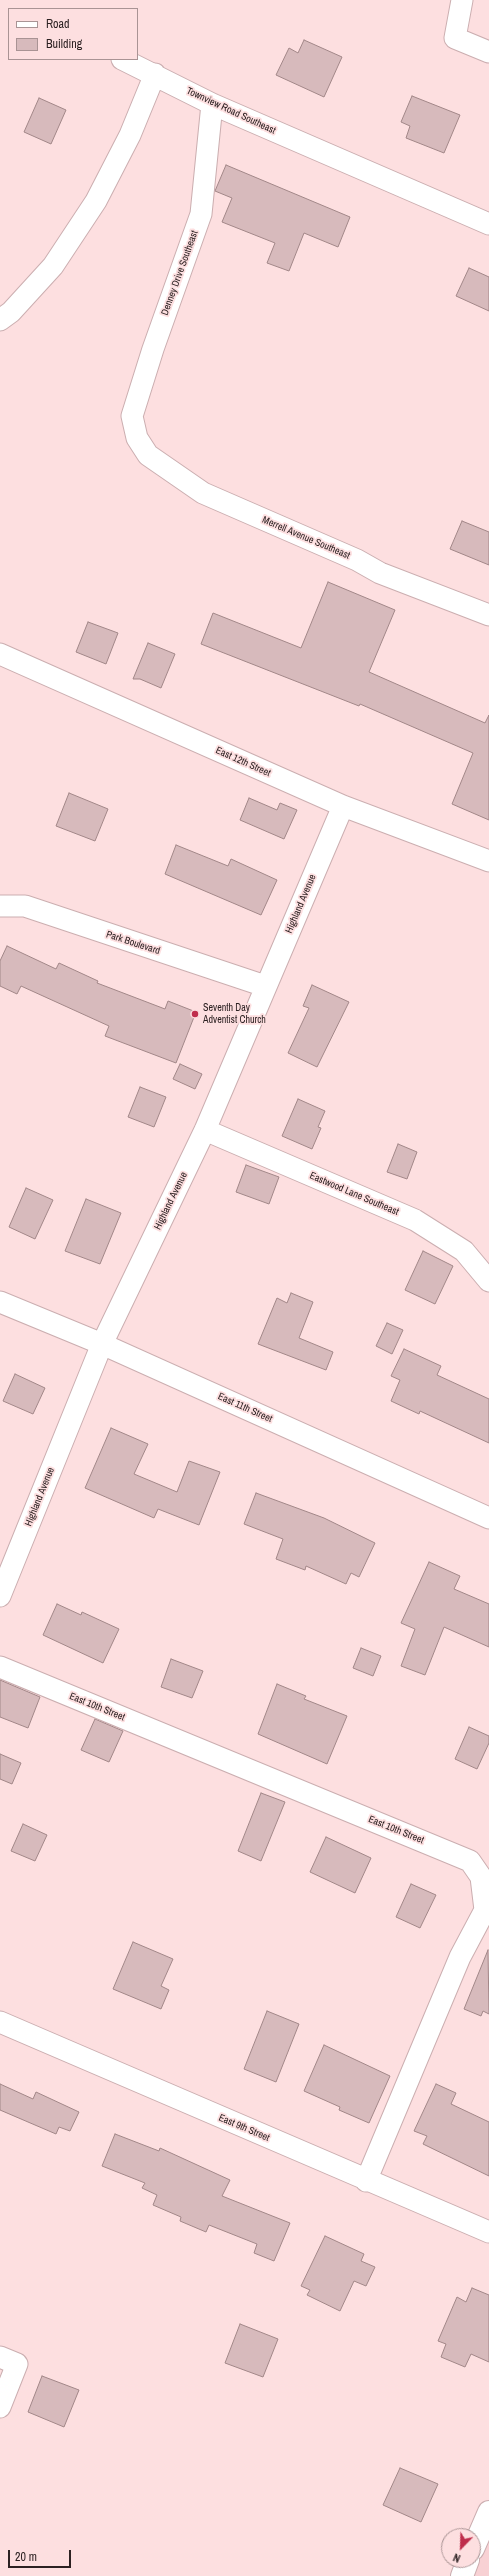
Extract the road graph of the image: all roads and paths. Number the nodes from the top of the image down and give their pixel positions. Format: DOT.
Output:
graph roads {
  1 [pos="462,0"];
  2 [pos="489,52"];
  3 [pos="124,60"];
  4 [pos="155,74"];
  5 [pos="212,104"];
  6 [pos="489,224"];
  7 [pos="0,320"];
  8 [pos="137,438"];
  9 [pos="489,615"];
  10 [pos="0,654"];
  11 [pos="343,806"];
  12 [pos="489,860"];
  13 [pos="0,906"];
  14 [pos="265,986"];
  15 [pos="205,1130"];
  16 [pos="489,1281"];
  17 [pos="0,1302"];
  18 [pos="102,1344"];
  19 [pos="489,1518"];
  20 [pos="0,1596"];
  21 [pos="0,1667"];
  22 [pos="0,2022"];
  23 [pos="366,2181"];
  24 [pos="489,2232"];
  25 [pos="9,2360"];
  26 [pos="0,2407"];
  27 [pos="489,2512"];
  28 [pos="481,2530"];
  1 -- 2 [label="street"];
  3 -- 4 [label="street, Townview Road Southeast"];
  4 -- 5 [label="street, Townview Road Southeast"];
  4 -- 7 [label="street"];
  5 -- 6 [label="street, Townview Road Southeast"];
  5 -- 8 [label="street, Denney Drive Southeast"];
  8 -- 9 [label="street, Merrell Avenue Southeast"];
  10 -- 11 [label="street, East 12th Street"];
  11 -- 12 [label="street, East 12th Street"];
  11 -- 14 [label="street, Highland Avenue"];
  13 -- 14 [label="street, Park Boulevard"];
  14 -- 15 [label="street, Highland Avenue"];
  15 -- 16 [label="street, Eastwood Lane Southeast"];
  15 -- 18 [label="street, Highland Avenue"];
  17 -- 18 [label="street, East 11th Street"];
  18 -- 19 [label="street, East 11th Street"];
  18 -- 20 [label="street, Highland Avenue"];
  21 -- 23 [label="street, East 10th Street"];
  22 -- 23 [label="street, East 9th Street"];
  23 -- 24 [label="street, East 9th Street"];
  25 -- 26 [label="street"];
  27 -- 28 [label="main road"];
}
